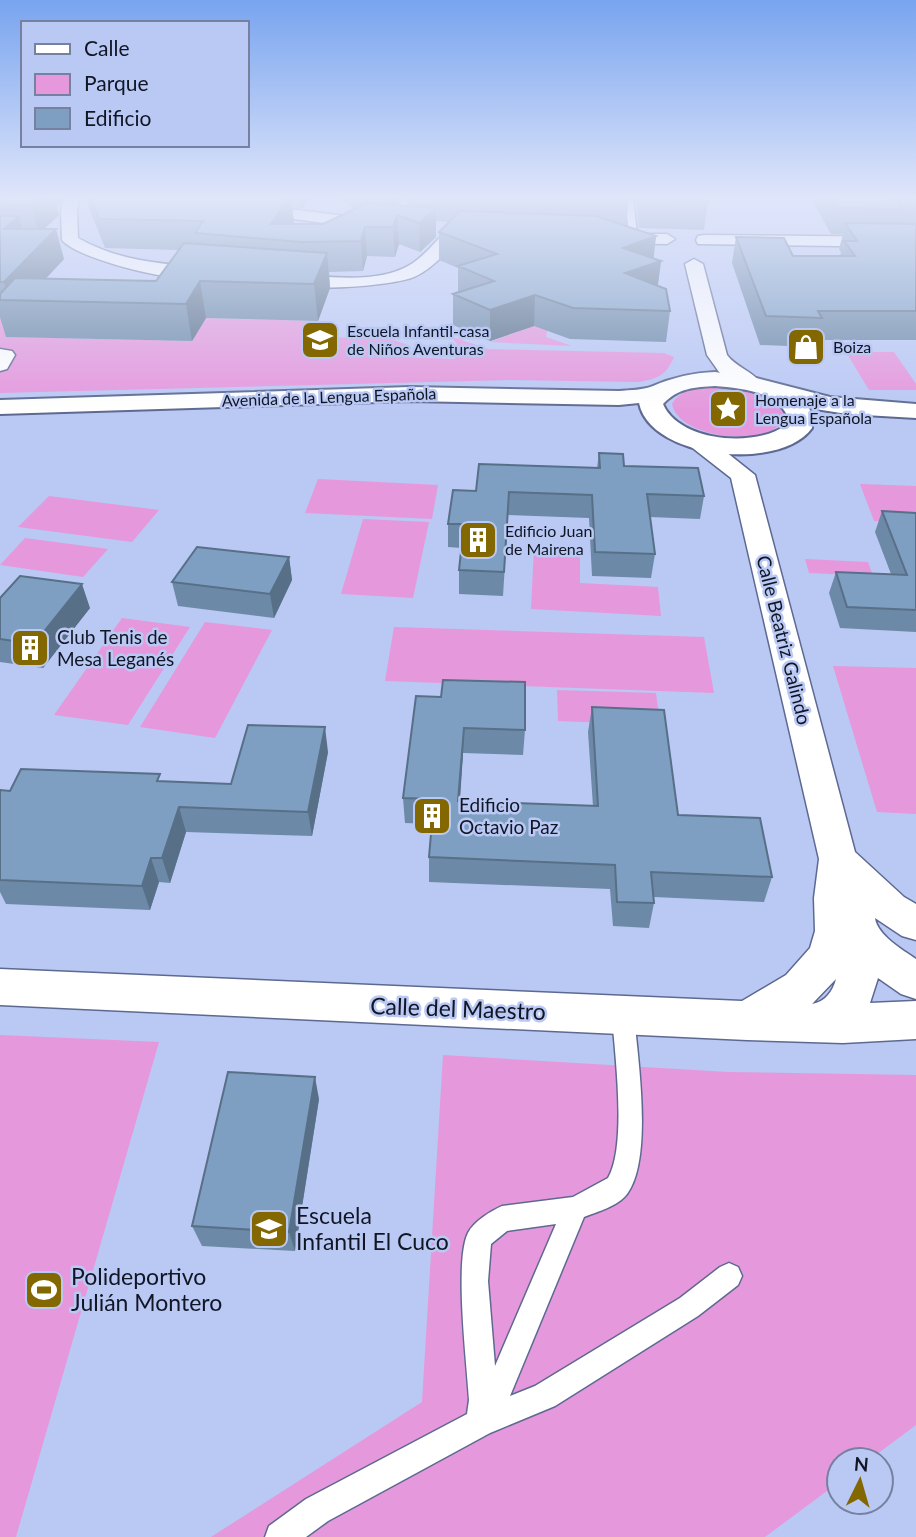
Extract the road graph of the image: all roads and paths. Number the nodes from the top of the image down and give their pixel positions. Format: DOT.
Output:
graph roads {
  1 [pos="184,270"];
  2 [pos="413,270"];
  3 [pos="692,270"];
  4 [pos="229,274"];
  5 [pos="267,277"];
  6 [pos="0,355"];
  7 [pos="718,355"];
  8 [pos="0,365"];
  9 [pos="691,380"];
  10 [pos="750,383"];
  11 [pos="780,393"];
  12 [pos="657,406"];
  13 [pos="0,407"];
  14 [pos="916,411"];
  15 [pos="0,419"];
  16 [pos="916,423"];
  17 [pos="770,446"];
  18 [pos="843,864"];
  19 [pos="845,919"];
  20 [pos="916,924"];
  21 [pos="916,981"];
  22 [pos="0,987"];
  23 [pos="623,1016"];
  24 [pos="916,1020"];
  25 [pos="747,1021"];
  26 [pos="815,1023"];
  27 [pos="574,1209"];
  28 [pos="729,1276"];
  29 [pos="481,1423"];
  30 [pos="280,1537"];
  1 -- 4 [label="street"];
  2 -- 5 [label="street"];
  3 -- 7 [label="street"];
  6 -- 8 [label="street"];
  7 -- 9 [label="street"];
  7 -- 10 [label="street"];
  9 -- 10 [label="highway"];
  9 -- 12 [label="highway"];
  10 -- 11 [label="highway"];
  11 -- 14 [label="highway"];
  11 -- 17 [label="highway"];
  12 -- 13 [label="highway, Avenida de la Lengua Española"];
  12 -- 15 [label="highway, Avenida de la Lengua Española"];
  12 -- 17 [label="highway"];
  16 -- 17 [label="highway"];
  17 -- 18 [label="street, Calle Beatriz Galindo"];
  18 -- 19 [label="street, Calle Beatriz Galindo"];
  18 -- 20 [label="street"];
  19 -- 21 [label="street"];
  19 -- 25 [label="street, Calle Beatriz Galindo"];
  19 -- 26 [label="street, Calle Beatriz Galindo"];
  22 -- 23 [label="street, Calle del Maestro"];
  23 -- 25 [label="street, Calle del Maestro"];
  23 -- 27 [label="lane"];
  24 -- 26 [label="street, Calle del Maestro"];
  25 -- 26 [label="street, Calle del Maestro"];
  27 -- 29 [label="lane"];
  27 -- 29 [label="lane"];
  28 -- 29 [label="lane"];
  29 -- 30 [label="lane"];
}
